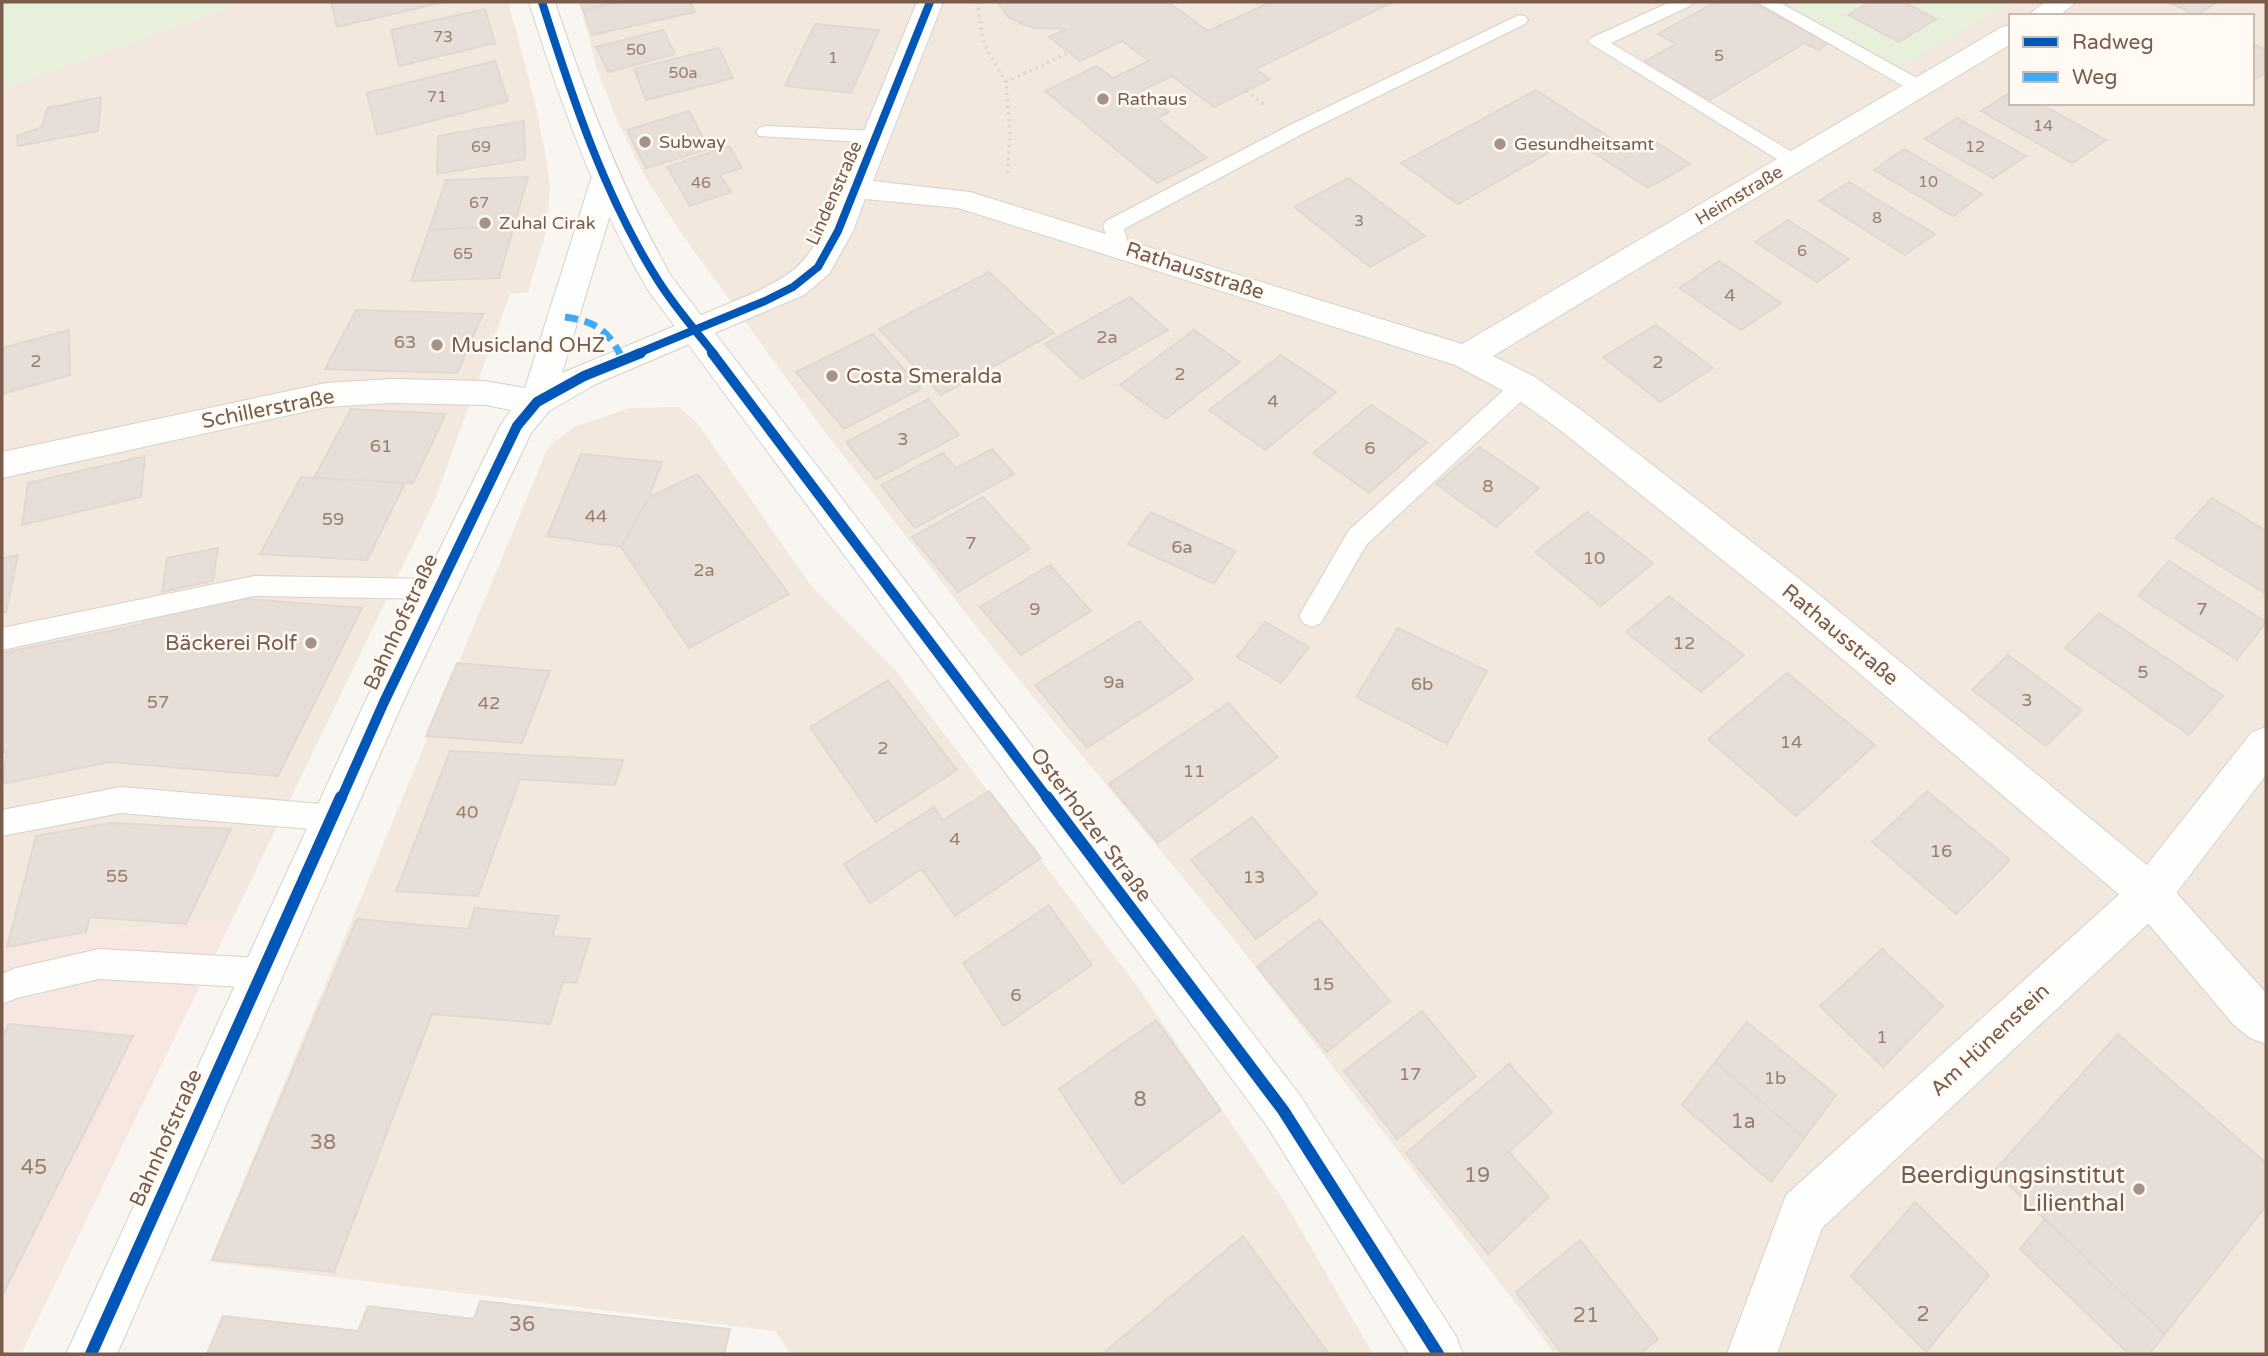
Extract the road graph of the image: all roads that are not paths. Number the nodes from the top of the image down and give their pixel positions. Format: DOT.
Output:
graph roads {
  1 [pos="542,2"];
  2 [pos="930,2"];
  3 [pos="1684,2"];
  4 [pos="1766,2"];
  5 [pos="2063,2"];
  6 [pos="2043,14"];
  7 [pos="1519,20"];
  8 [pos="2009,34"];
  9 [pos="1919,88"];
  10 [pos="766,132"];
  11 [pos="878,137"];
  12 [pos="1795,162"];
  13 [pos="606,179"];
  14 [pos="857,189"];
  15 [pos="1119,247"];
  16 [pos="694,332"];
  17 [pos="1466,357"];
  18 [pos="1523,386"];
  19 [pos="537,402"];
  20 [pos="2,465"];
  21 [pos="438,589"];
  22 [pos="1312,616"];
  23 [pos="2,639"];
  24 [pos="2266,744"];
  25 [pos="333,818"];
  26 [pos="2,823"];
  27 [pos="2150,894"];
  28 [pos="260,974"];
  29 [pos="2,989"];
  30 [pos="2266,1023"];
  31 [pos="91,1354"];
  32 [pos="1438,1354"];
  33 [pos="1752,1354"];
  1 -- 13 [label="street"];
  2 -- 11 [label="street, Lindenstraße"];
  3 -- 12 [label="lane"];
  4 -- 9 [label="lane"];
  5 -- 6 [label="street"];
  7 -- 15 [label="lane"];
  8 -- 9 [label="street, Heimstraße"];
  9 -- 12 [label="street, Heimstraße"];
  10 -- 11 [label="lane"];
  11 -- 14 [label="street, Lindenstraße"];
  12 -- 17 [label="street, Heimstraße"];
  13 -- 16 [label="street"];
  13 -- 19 [label="street, Bahnhofstraße"];
  14 -- 15 [label="street, Rathausstraße"];
  14 -- 16 [label="street, Lindenstraße"];
  15 -- 17 [label="street, Rathausstraße"];
  16 -- 19 [label="street, Bahnhofstraße"];
  16 -- 32 [label="street, Osterholzer Straße"];
  17 -- 18 [label="street, Rathausstraße"];
  18 -- 22 [label="lane"];
  18 -- 27 [label="street, Rathausstraße"];
  19 -- 20 [label="street, Schillerstraße"];
  19 -- 21 [label="street, Bahnhofstraße"];
  21 -- 23 [label="lane"];
  21 -- 25 [label="street, Bahnhofstraße"];
  24 -- 27 [label="street, Am Hünenstein"];
  25 -- 26 [label="lane"];
  25 -- 28 [label="street, Bahnhofstraße"];
  27 -- 30 [label="street, Rathausstraße"];
  27 -- 33 [label="street, Am Hünenstein"];
  28 -- 29 [label="lane"];
  28 -- 31 [label="street, Bahnhofstraße"];
}
